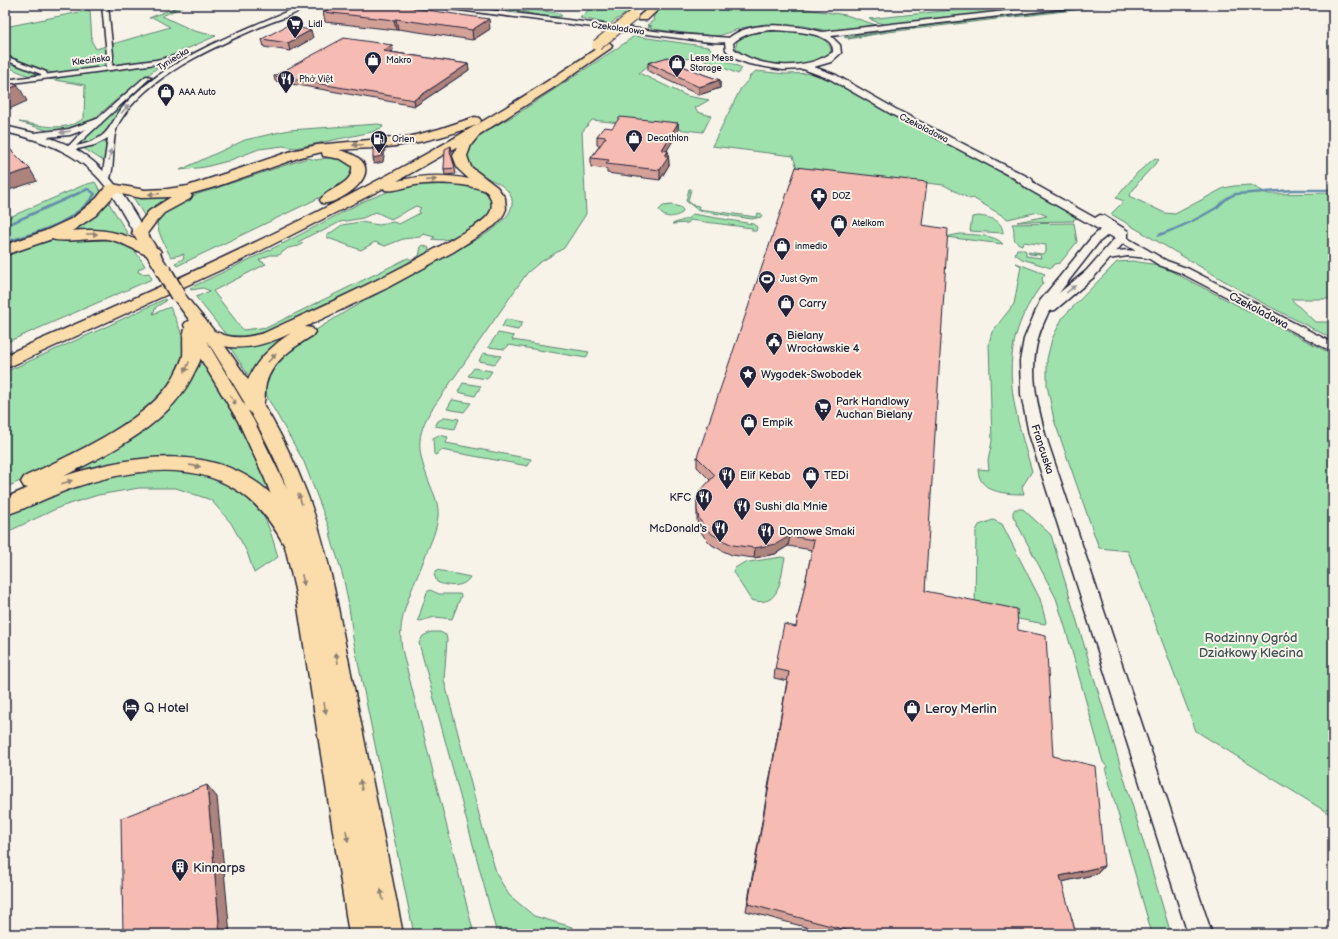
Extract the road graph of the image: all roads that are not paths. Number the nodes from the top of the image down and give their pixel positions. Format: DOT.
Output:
graph roads {
  1 [pos="105,5"];
  2 [pos="293,5"];
  3 [pos="306,5"];
  4 [pos="436,5"];
  5 [pos="646,5"];
  6 [pos="658,5"];
  7 [pos="1076,5"];
  8 [pos="638,17"];
  9 [pos="855,32"];
  10 [pos="820,34"];
  11 [pos="834,42"];
  12 [pos="730,43"];
  13 [pos="602,45"];
  14 [pos="180,57"];
  15 [pos="5,58"];
  16 [pos="822,62"];
  17 [pos="803,66"];
  18 [pos="109,68"];
  19 [pos="155,72"];
  20 [pos="45,77"];
  21 [pos="833,77"];
  22 [pos="5,82"];
  23 [pos="486,112"];
  24 [pos="462,118"];
  25 [pos="97,122"];
  26 [pos="5,129"];
  27 [pos="112,130"];
  28 [pos="476,132"];
  29 [pos="32,136"];
  30 [pos="69,150"];
  31 [pos="288,158"];
  32 [pos="1018,176"];
  33 [pos="220,180"];
  34 [pos="109,183"];
  35 [pos="486,187"];
  36 [pos="335,208"];
  37 [pos="312,209"];
  38 [pos="1108,230"];
  39 [pos="140,233"];
  40 [pos="1122,234"];
  41 [pos="26,244"];
  42 [pos="5,250"];
  43 [pos="153,252"];
  44 [pos="1108,256"];
  45 [pos="1155,259"];
  46 [pos="1185,271"];
  47 [pos="377,286"];
  48 [pos="1039,320"];
  49 [pos="201,332"];
  50 [pos="1333,348"];
  51 [pos="5,351"];
  52 [pos="5,362"];
  53 [pos="254,406"];
  54 [pos="5,494"];
  55 [pos="5,507"];
  56 [pos="294,542"];
  57 [pos="363,934"];
  58 [pos="389,934"];
  59 [pos="1200,934"];
  1 -- 18 [label="street"];
  2 -- 14 [label="street, Tyniecka"];
  27 -- 3 [label="street, Tyniecka, one-way"];
  4 -- 12 [label="street, Czekoladowa"];
  5 -- 8 [label="highway"];
  6 -- 8 [label="highway"];
  7 -- 9 [label="main road"];
  8 -- 13 [label="highway"];
  9 -- 10 [label="main road"];
  9 -- 11 [label="main road"];
  10 -- 11 [label="main road"];
  10 -- 12 [label="main road"];
  11 -- 16 [label="main road"];
  12 -- 17 [label="main road"];
  13 -- 23 [label="highway"];
  13 -- 28 [label="highway"];
  14 -- 18 [label="street, Klecińska"];
  15 -- 20 [label="street"];
  16 -- 17 [label="main road"];
  16 -- 21 [label="main road, Czekoladowa"];
  17 -- 21 [label="main road, Czekoladowa"];
  18 -- 20 [label="street, Klecińska"];
  19 -- 25 [label="street, Tyniecka"];
  20 -- 22 [label="street, Klecińska"];
  21 -- 32 [label="main road, Czekoladowa"];
  23 -- 24 [label="highway"];
  23 -- 31 [label="highway, one-way"];
  23 -- 37 [label="highway"];
  25 -- 29 [label="main road, one-way"];
  25 -- 30 [label="street, Tyniecka"];
  26 -- 29 [label="main road"];
  27 -- 30 [label="street"];
  34 -- 27 [label="street, Tyniecka, one-way"];
  28 -- 35 [label="highway"];
  28 -- 36 [label="highway"];
  29 -- 30 [label="main road"];
  30 -- 34 [label="main road"];
  31 -- 33 [label="highway"];
  31 -- 37 [label="highway"];
  32 -- 38 [label="main road, Czekoladowa"];
  32 -- 40 [label="main road, Czekoladowa"];
  33 -- 34 [label="highway, one-way"];
  33 -- 39 [label="highway"];
  34 -- 39 [label="main road"];
  34 -- 41 [label="highway"];
  36 -- 35 [label="highway, one-way"];
  35 -- 47 [label="highway"];
  36 -- 52 [label="highway"];
  37 -- 51 [label="highway"];
  38 -- 40 [label="street, Czekoladowa"];
  38 -- 48 [label="main road, Francuska"];
  39 -- 43 [label="main road"];
  40 -- 44 [label="main road"];
  40 -- 45 [label="street, Czekoladowa"];
  40 -- 46 [label="street, Czekoladowa"];
  41 -- 42 [label="highway"];
  41 -- 43 [label="highway, one-way"];
  43 -- 49 [label="main road, bridge"];
  44 -- 45 [label="street"];
  48 -- 44 [label="main road, one-way"];
  45 -- 46 [label="street, Czekoladowa"];
  46 -- 50 [label="street, Czekoladowa"];
  47 -- 49 [label="highway"];
  53 -- 47 [label="highway, one-way"];
  48 -- 59 [label="main road, Francuska"];
  49 -- 53 [label="main road"];
  49 -- 54 [label="highway, one-way"];
  49 -- 56 [label="main road, one-way"];
  58 -- 53 [label="main road, one-way"];
  55 -- 56 [label="highway, one-way"];
  56 -- 57 [label="main road, one-way"];
}
